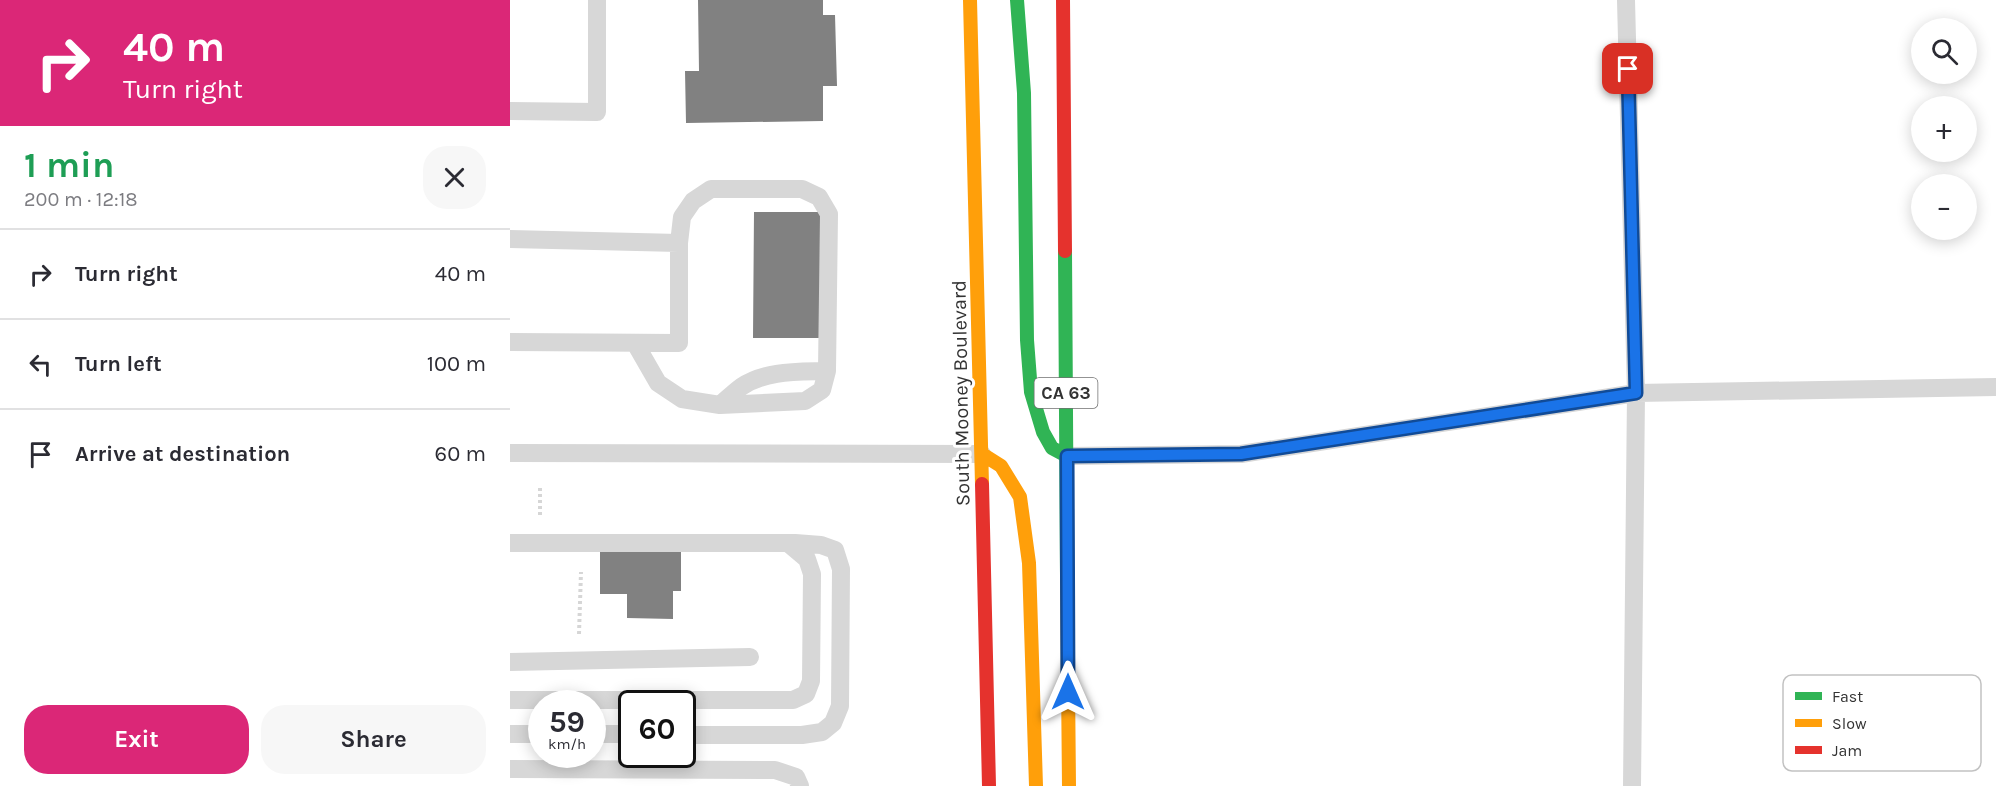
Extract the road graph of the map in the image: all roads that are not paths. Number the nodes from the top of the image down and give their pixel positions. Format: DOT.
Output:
graph roads {
  1 [pos="597,0"];
  2 [pos="970,0"];
  3 [pos="1017,0"];
  4 [pos="1064,0"];
  5 [pos="1626,0"];
  6 [pos="510,111"];
  7 [pos="510,239"];
  8 [pos="679,243"];
  9 [pos="510,342"];
  10 [pos="635,343"];
  11 [pos="827,371"];
  12 [pos="1996,387"];
  13 [pos="1636,393"];
  14 [pos="720,405"];
  15 [pos="510,453"];
  16 [pos="982,454"];
  17 [pos="1067,456"];
  18 [pos="510,543"];
  19 [pos="788,543"];
  20 [pos="750,657"];
  21 [pos="510,663"];
  22 [pos="510,700"];
  23 [pos="510,734"];
  24 [pos="528,734"];
  25 [pos="696,735"];
  26 [pos="510,769"];
  27 [pos="800,786"];
  28 [pos="989,786"];
  29 [pos="1036,786"];
  30 [pos="1069,786"];
  31 [pos="1632,786"];
  1 -- 6 [label="lane"];
  2 -- 16 [label="main road, South Mooney Boulevard"];
  3 -- 17 [label="main road"];
  4 -- 17 [label="main road, CA 63"];
  5 -- 13 [label="lane"];
  7 -- 8 [label="lane"];
  8 -- 10 [label="lane"];
  8 -- 11 [label="lane"];
  9 -- 10 [label="lane"];
  10 -- 14 [label="lane"];
  11 -- 14 [label="lane"];
  11 -- 14 [label="lane"];
  12 -- 13 [label="lane"];
  13 -- 17 [label="lane"];
  13 -- 31 [label="lane"];
  15 -- 16 [label="lane"];
  16 -- 28 [label="main road, South Mooney Boulevard"];
  16 -- 29 [label="main road"];
  17 -- 30 [label="main road, CA 63"];
  18 -- 19 [label="lane"];
  19 -- 22 [label="lane"];
  19 -- 25 [label="lane"];
  20 -- 21 [label="lane"];
  23 -- 24 [label="lane"];
  26 -- 27 [label="lane"];
}
